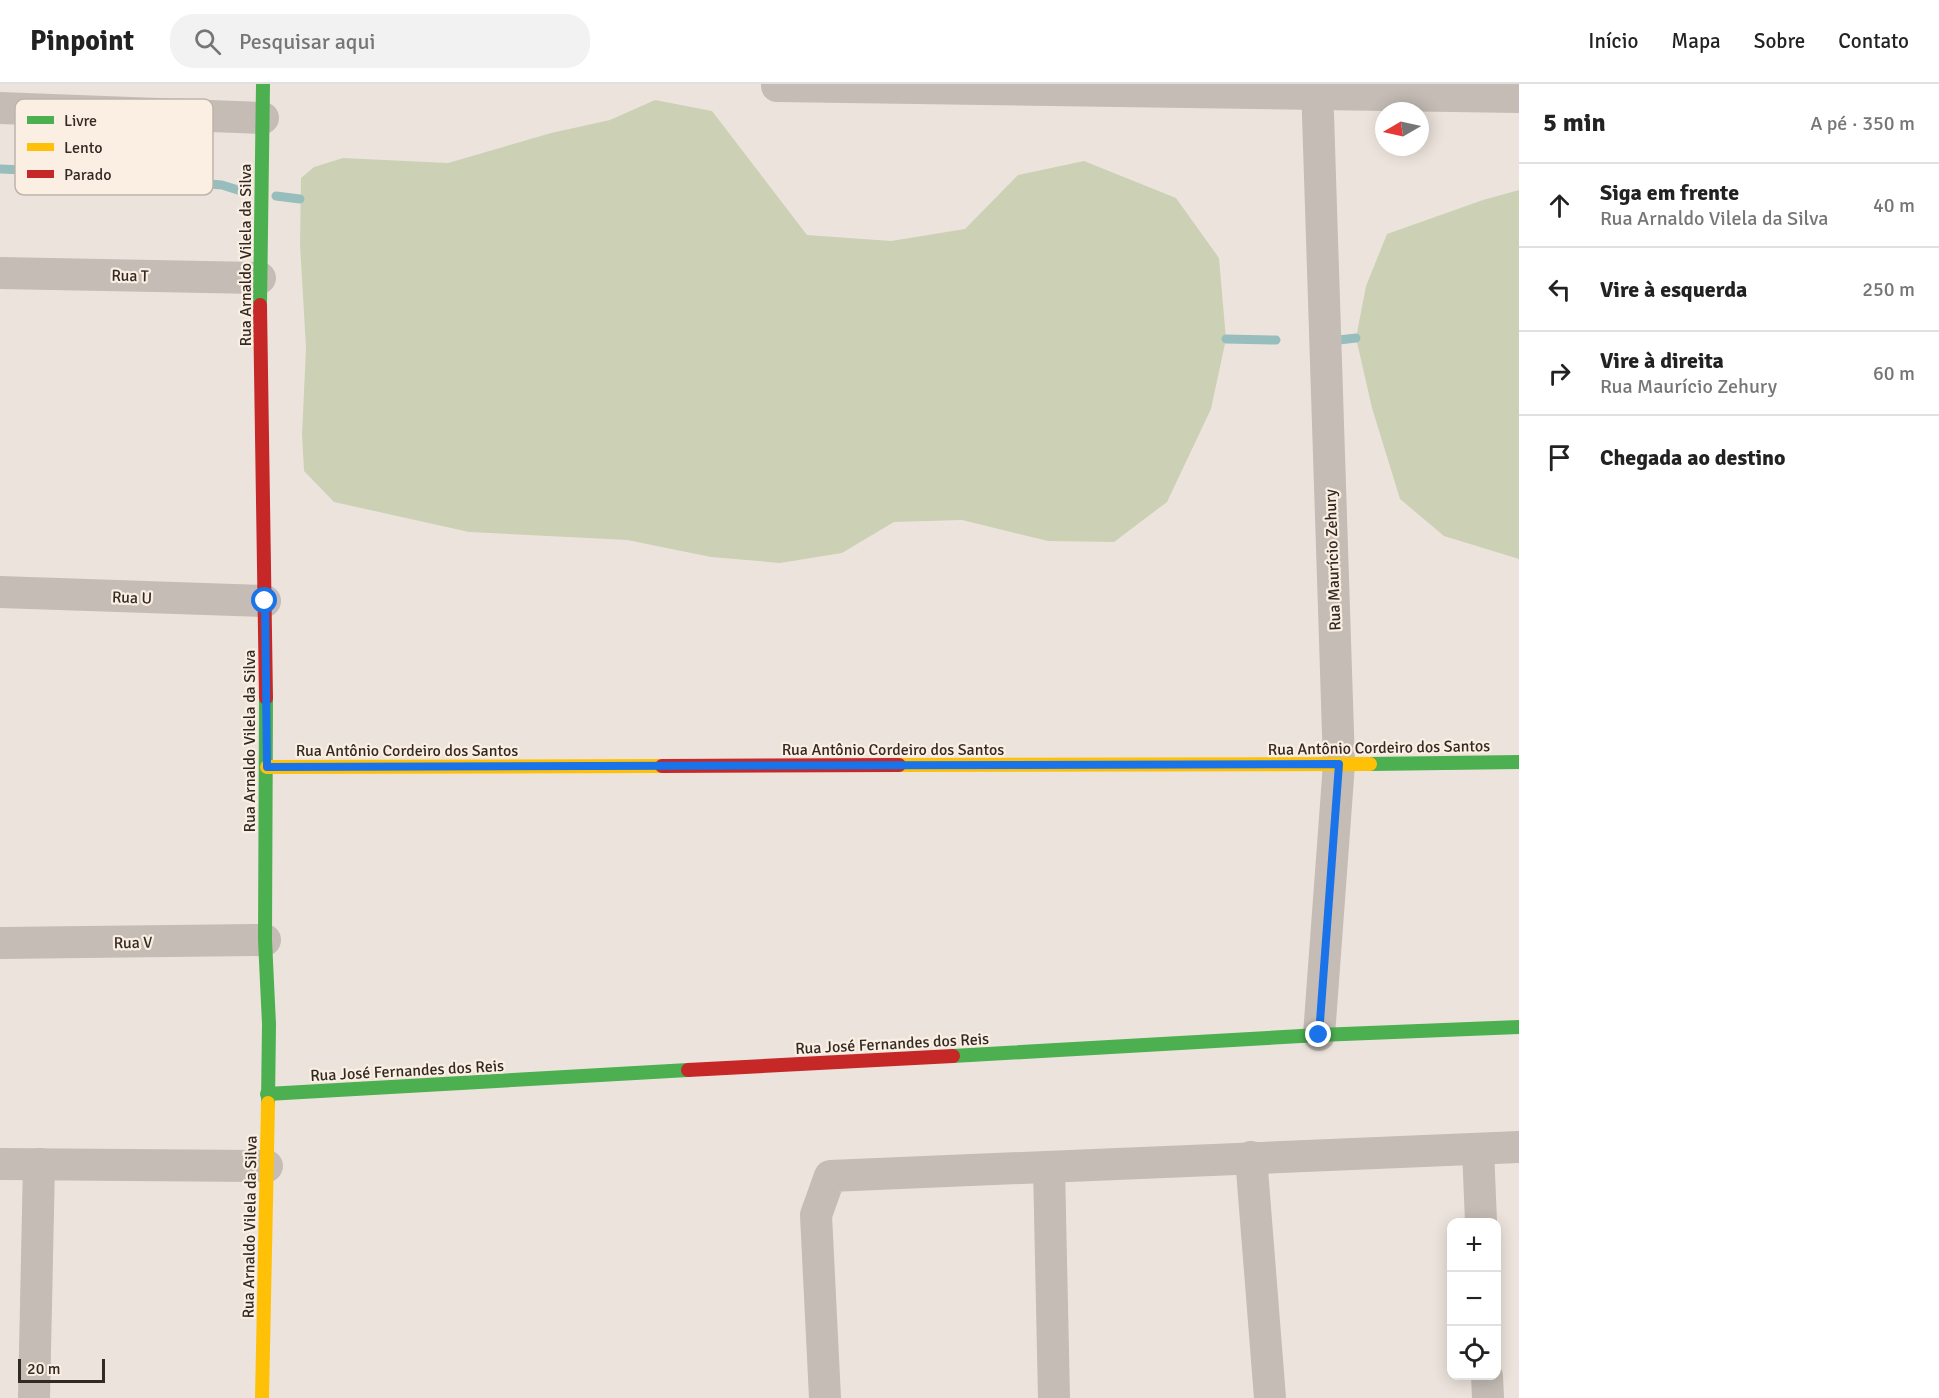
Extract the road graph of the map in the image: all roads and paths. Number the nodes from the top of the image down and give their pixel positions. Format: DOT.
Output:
graph roads {
  1 [pos="263,84"];
  2 [pos="777,86"];
  3 [pos="1317,89"];
  4 [pos="1519,97"];
  5 [pos="0,108"];
  6 [pos="15,109"];
  7 [pos="213,116"];
  8 [pos="263,118"];
  9 [pos="0,273"];
  10 [pos="260,278"];
  11 [pos="0,592"];
  12 [pos="265,601"];
  13 [pos="1519,762"];
  14 [pos="1339,764"];
  15 [pos="267,767"];
  16 [pos="265,940"];
  17 [pos="0,943"];
  18 [pos="1519,1027"];
  19 [pos="1319,1035"];
  20 [pos="267,1094"];
  21 [pos="1519,1147"];
  22 [pos="1478,1149"];
  23 [pos="1251,1157"];
  24 [pos="0,1164"];
  25 [pos="39,1164"];
  26 [pos="267,1166"];
  27 [pos="1049,1167"];
  28 [pos="1481,1218"];
  29 [pos="1487,1380"];
  30 [pos="34,1398"];
  31 [pos="262,1398"];
  32 [pos="825,1398"];
  33 [pos="1054,1398"];
  34 [pos="1270,1398"];
  35 [pos="1488,1398"];
  1 -- 8 [label="street, Rua Arnaldo Vilela da Silva"];
  2 -- 3 [label="street"];
  3 -- 4 [label="street"];
  3 -- 14 [label="street, Rua Maurício Zehury"];
  5 -- 6 [label="street"];
  7 -- 8 [label="street"];
  8 -- 10 [label="street, Rua Arnaldo Vilela da Silva"];
  9 -- 10 [label="street, Rua T"];
  10 -- 12 [label="street, Rua Arnaldo Vilela da Silva"];
  11 -- 12 [label="street, Rua U"];
  12 -- 15 [label="street, Rua Arnaldo Vilela da Silva"];
  13 -- 14 [label="street, Rua Antônio Cordeiro dos Santos"];
  14 -- 15 [label="street, Rua Antônio Cordeiro dos Santos"];
  14 -- 19 [label="street, Rua Maurício Zehury"];
  15 -- 16 [label="street, Rua Arnaldo Vilela da Silva"];
  16 -- 17 [label="street, Rua V"];
  16 -- 20 [label="street, Rua Arnaldo Vilela da Silva"];
  18 -- 19 [label="street, Rua José Fernandes dos Reis"];
  19 -- 20 [label="street, Rua José Fernandes dos Reis"];
  20 -- 26 [label="street, Rua Arnaldo Vilela da Silva"];
  21 -- 22 [label="street"];
  22 -- 23 [label="street"];
  22 -- 28 [label="street"];
  23 -- 27 [label="street"];
  23 -- 34 [label="street"];
  24 -- 25 [label="street"];
  25 -- 26 [label="street"];
  25 -- 30 [label="street"];
  26 -- 31 [label="street, Rua Arnaldo Vilela da Silva"];
  27 -- 32 [label="street"];
  27 -- 33 [label="street"];
  29 -- 35 [label="street"];
}
